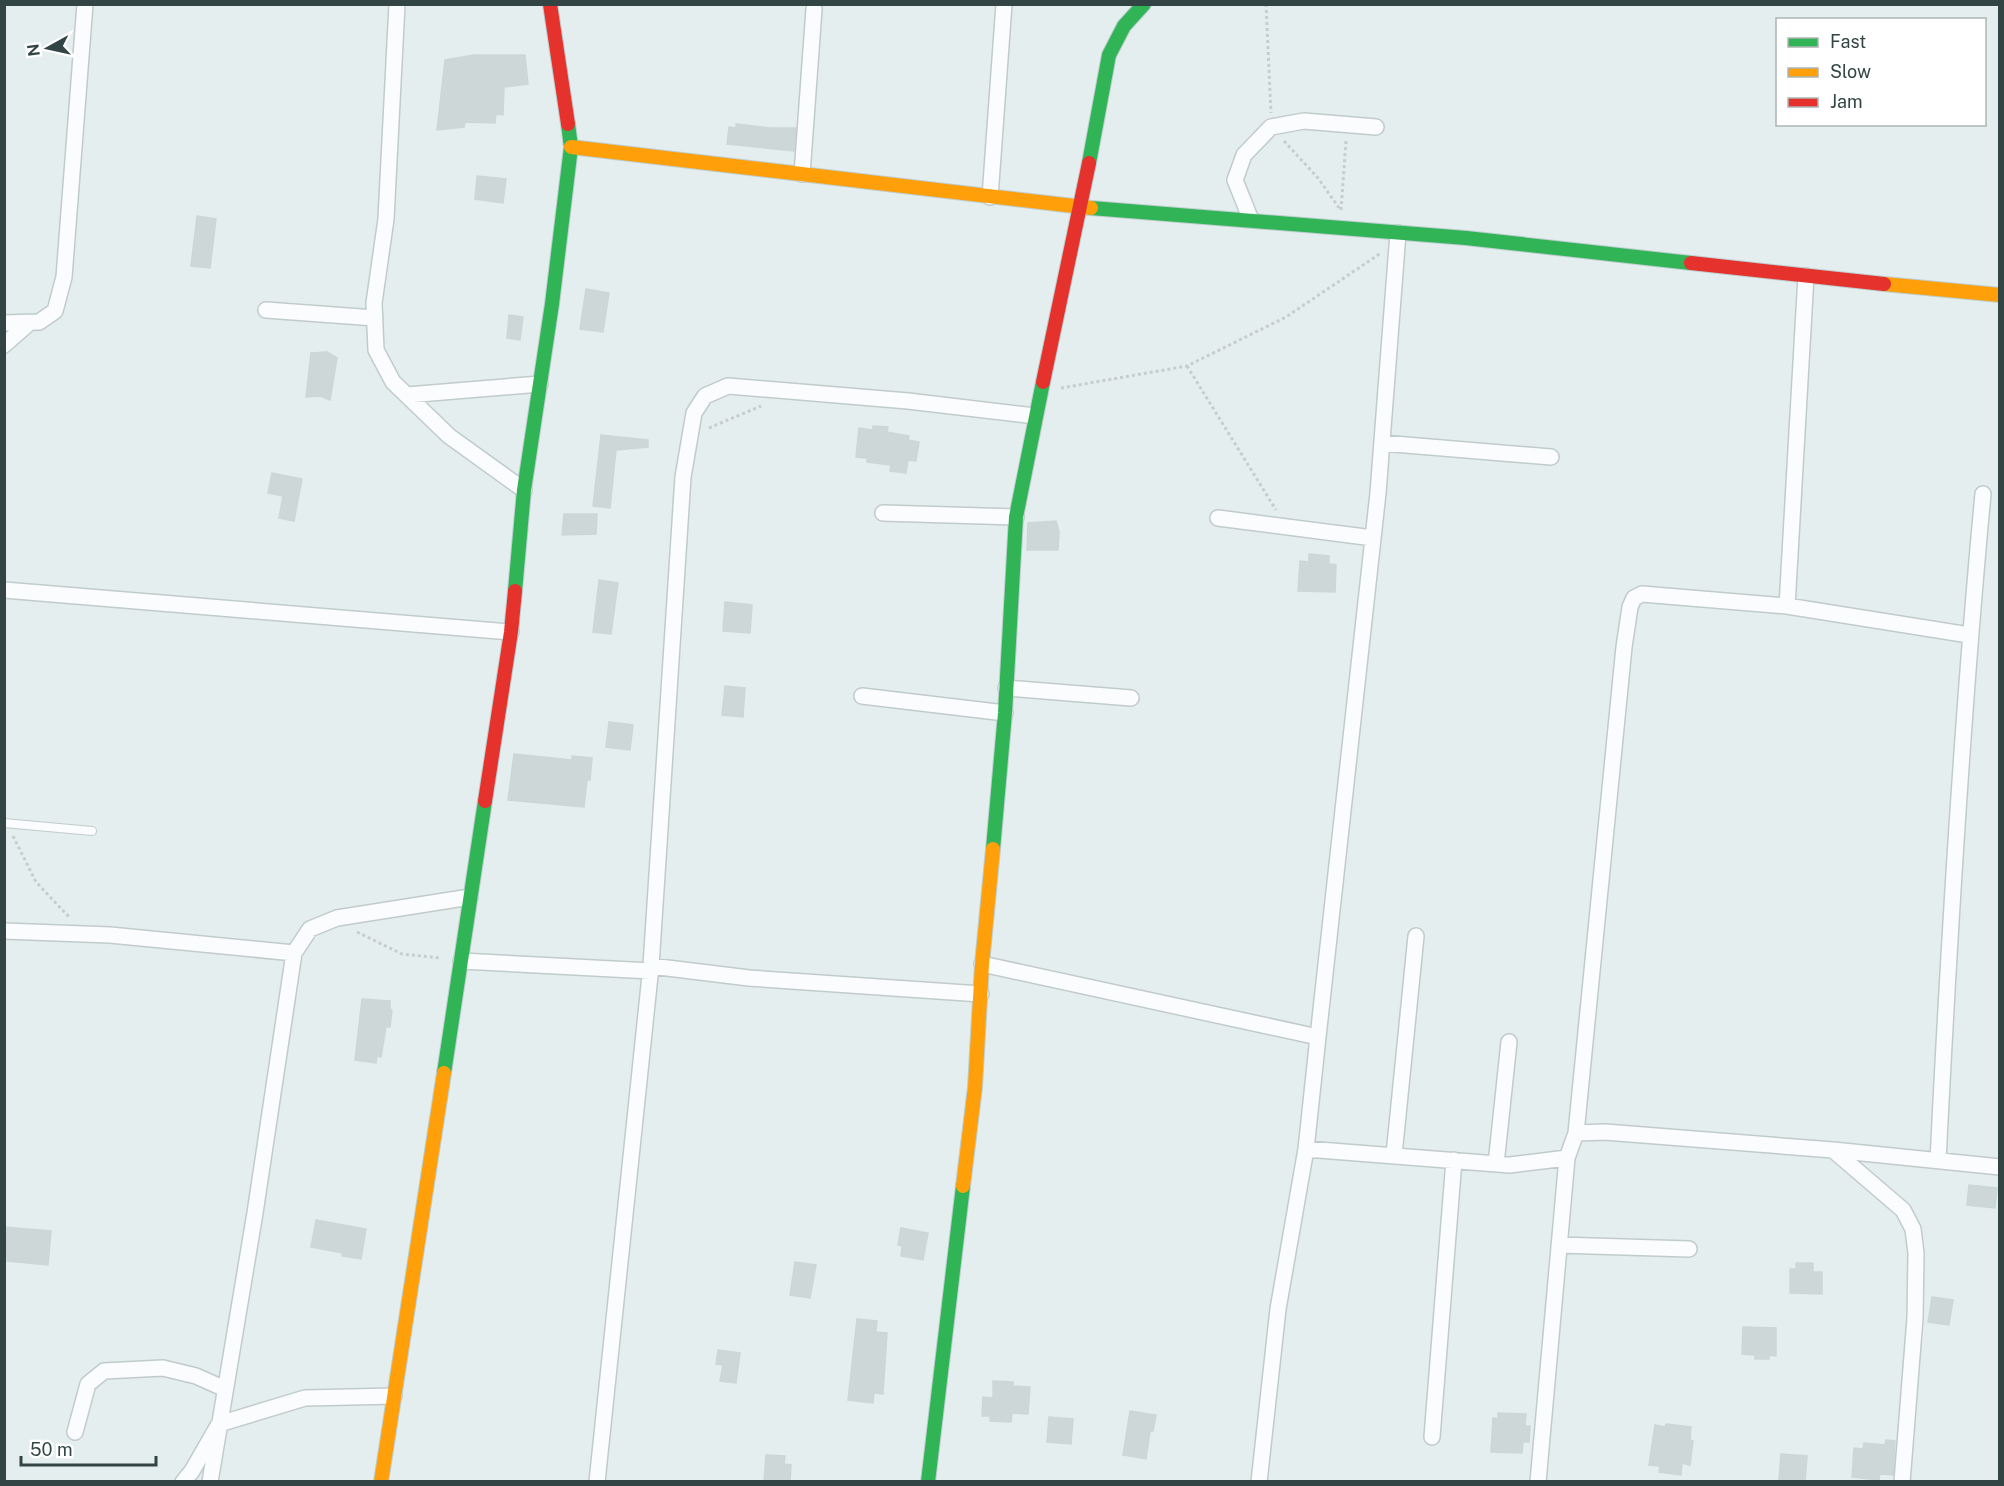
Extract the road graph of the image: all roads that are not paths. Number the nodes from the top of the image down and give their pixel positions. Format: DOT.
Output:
graph roads {
  1 [pos="85,4"];
  2 [pos="397,4"];
  3 [pos="550,4"];
  4 [pos="1004,4"];
  5 [pos="1144,4"];
  6 [pos="814,9"];
  7 [pos="1376,127"];
  8 [pos="571,147"];
  9 [pos="802,174"];
  10 [pos="990,196"];
  11 [pos="1081,207"];
  12 [pos="1251,220"];
  13 [pos="1398,238"];
  14 [pos="1806,276"];
  15 [pos="2000,295"];
  16 [pos="266,310"];
  17 [pos="375,318"];
  18 [pos="4,323"];
  19 [pos="27,324"];
  20 [pos="4,345"];
  21 [pos="540,384"];
  22 [pos="407,395"];
  23 [pos="1035,416"];
  24 [pos="1382,442"];
  25 [pos="1551,457"];
  26 [pos="524,489"];
  27 [pos="1983,494"];
  28 [pos="883,513"];
  29 [pos="1017,517"];
  30 [pos="1218,518"];
  31 [pos="1373,538"];
  32 [pos="4,590"];
  33 [pos="1787,606"];
  34 [pos="511,632"];
  35 [pos="1969,635"];
  36 [pos="1006,688"];
  37 [pos="862,696"];
  38 [pos="1131,698"];
  39 [pos="1005,713"];
  40 [pos="5,823"];
  41 [pos="92,831"];
  42 [pos="470,897"];
  43 [pos="4,931"];
  44 [pos="1416,936"];
  45 [pos="294,953"];
  46 [pos="460,961"];
  47 [pos="982,963"];
  48 [pos="651,968"];
  49 [pos="981,994"];
  50 [pos="1318,1037"];
  51 [pos="1509,1042"];
  52 [pos="1576,1133"];
  53 [pos="1306,1149"];
  54 [pos="1833,1150"];
  55 [pos="1394,1155"];
  56 [pos="1567,1158"];
  57 [pos="1454,1160"];
  58 [pos="1938,1161"];
  59 [pos="1496,1164"];
  60 [pos="2000,1167"];
  61 [pos="1559,1245"];
  62 [pos="1689,1249"];
  63 [pos="225,1389"];
  64 [pos="394,1396"];
  65 [pos="219,1424"];
  66 [pos="75,1432"];
  67 [pos="1432,1437"];
  68 [pos="183,1482"];
  69 [pos="210,1482"];
  70 [pos="381,1482"];
  71 [pos="597,1482"];
  72 [pos="928,1482"];
  73 [pos="1259,1482"];
  74 [pos="1538,1482"];
  75 [pos="1902,1482"];
  1 -- 19 [label="street"];
  2 -- 17 [label="street"];
  3 -- 8 [label="street"];
  4 -- 10 [label="street"];
  5 -- 11 [label="street"];
  6 -- 9 [label="street"];
  7 -- 12 [label="street"];
  8 -- 9 [label="street"];
  8 -- 21 [label="street"];
  9 -- 10 [label="street"];
  10 -- 11 [label="street"];
  11 -- 12 [label="street"];
  11 -- 23 [label="street"];
  12 -- 13 [label="street"];
  13 -- 14 [label="street"];
  13 -- 24 [label="street"];
  14 -- 15 [label="street"];
  14 -- 33 [label="street"];
  16 -- 17 [label="street"];
  17 -- 22 [label="street"];
  18 -- 19 [label="street"];
  19 -- 20 [label="street"];
  21 -- 22 [label="street"];
  21 -- 26 [label="street"];
  22 -- 26 [label="street"];
  23 -- 29 [label="street"];
  23 -- 48 [label="street"];
  24 -- 25 [label="street"];
  24 -- 31 [label="street"];
  26 -- 34 [label="street"];
  27 -- 35 [label="street"];
  28 -- 29 [label="street"];
  29 -- 36 [label="street"];
  30 -- 31 [label="street"];
  31 -- 50 [label="street"];
  32 -- 34 [label="street"];
  33 -- 35 [label="street"];
  33 -- 52 [label="street"];
  34 -- 42 [label="street"];
  35 -- 58 [label="street"];
  36 -- 38 [label="street"];
  36 -- 39 [label="street"];
  37 -- 39 [label="street"];
  39 -- 47 [label="street"];
  40 -- 41 [label="lane"];
  42 -- 45 [label="street"];
  42 -- 46 [label="street"];
  43 -- 45 [label="street"];
  44 -- 55 [label="street"];
  45 -- 63 [label="street"];
  46 -- 48 [label="street"];
  46 -- 64 [label="street"];
  47 -- 49 [label="street"];
  47 -- 50 [label="street"];
  48 -- 49 [label="street"];
  48 -- 71 [label="street"];
  49 -- 72 [label="street"];
  50 -- 53 [label="street"];
  51 -- 59 [label="street"];
  52 -- 54 [label="street"];
  52 -- 56 [label="street"];
  53 -- 55 [label="street"];
  53 -- 73 [label="street"];
  54 -- 58 [label="street"];
  54 -- 75 [label="street"];
  55 -- 57 [label="street"];
  56 -- 59 [label="street"];
  56 -- 61 [label="street"];
  57 -- 59 [label="street"];
  57 -- 67 [label="street"];
  58 -- 60 [label="street"];
  61 -- 62 [label="street"];
  61 -- 74 [label="street"];
  63 -- 65 [label="street"];
  63 -- 66 [label="street"];
  64 -- 65 [label="street"];
  64 -- 70 [label="street"];
  65 -- 68 [label="street"];
  65 -- 69 [label="street"];
}
